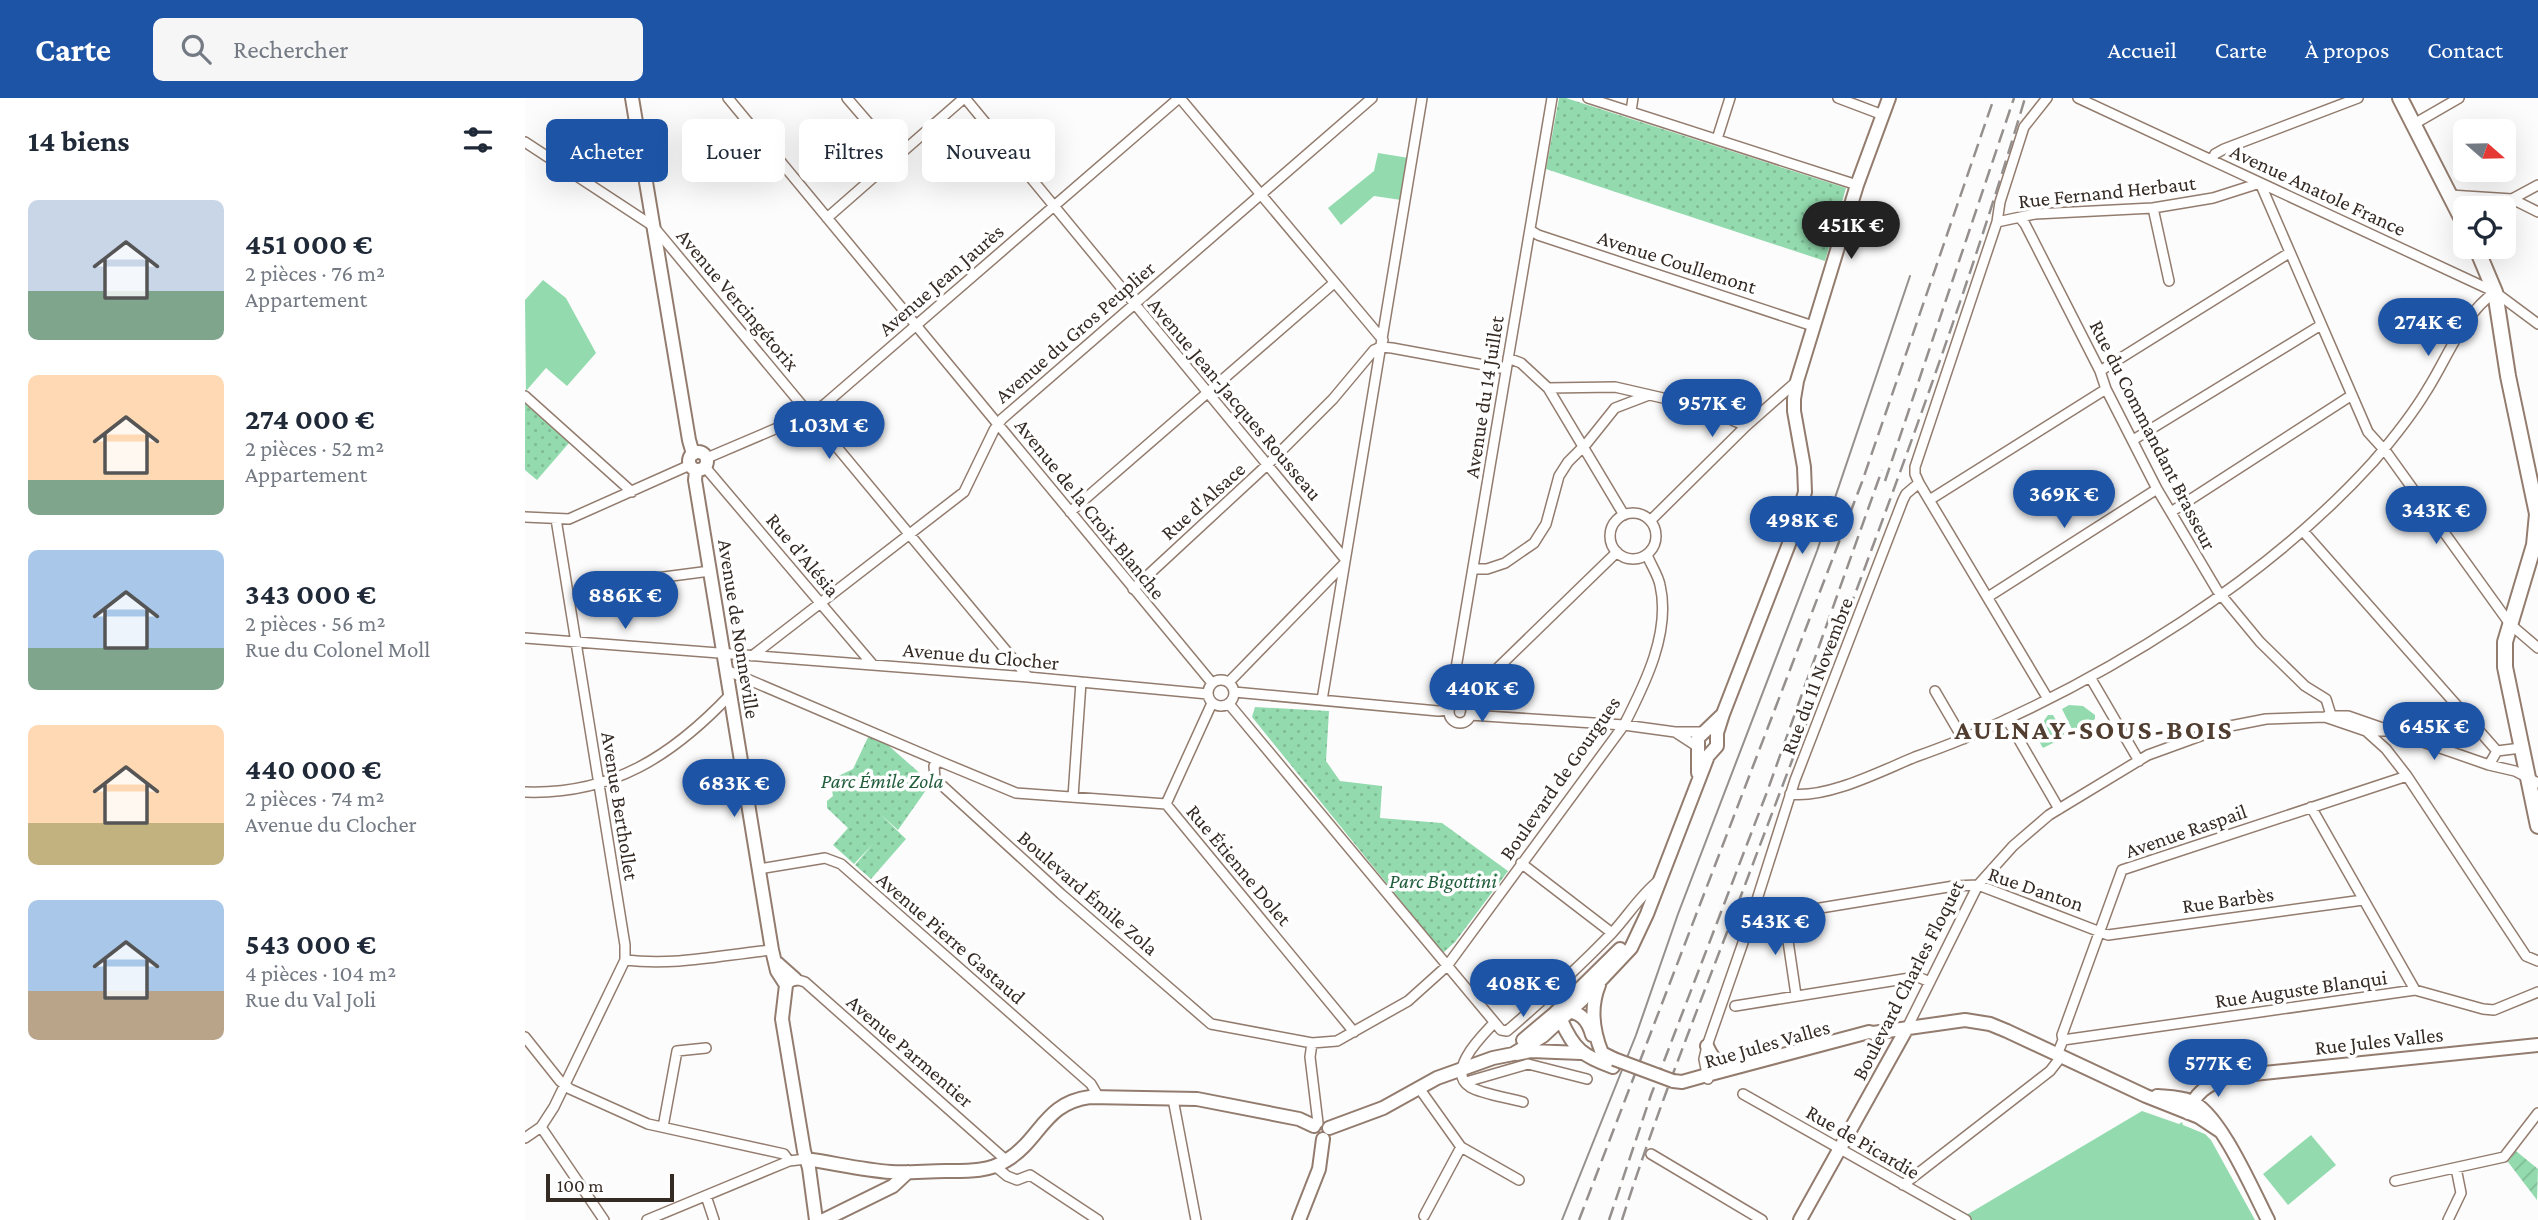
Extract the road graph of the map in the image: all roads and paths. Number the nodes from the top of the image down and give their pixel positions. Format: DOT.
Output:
graph roads {
  1 [pos="632,98"];
  2 [pos="727,98"];
  3 [pos="847,98"];
  4 [pos="965,98"];
  5 [pos="1179,98"];
  6 [pos="1372,98"];
  7 [pos="1422,98"];
  8 [pos="1552,98"];
  9 [pos="1588,98"];
  10 [pos="1633,98"];
  11 [pos="1730,98"];
  12 [pos="1838,98"];
  13 [pos="1889,98"];
  14 [pos="2047,98"];
  15 [pos="2078,98"];
  16 [pos="2358,98"];
  17 [pos="2400,98"];
  18 [pos="2459,98"];
  19 [pos="1631,111"];
  20 [pos="1883,115"];
  21 [pos="865,119"];
  22 [pos="2414,124"];
  23 [pos="1717,139"];
  24 [pos="525,142"];
  25 [pos="908,147"];
  26 [pos="2212,160"];
  27 [pos="868,182"];
  28 [pos="2260,183"];
  29 [pos="1857,185"];
  30 [pos="2538,185"];
  31 [pos="1260,195"];
  32 [pos="2450,195"];
  33 [pos="2462,196"];
  34 [pos="2516,198"];
  35 [pos="2453,201"];
  36 [pos="2516,202"];
  37 [pos="1053,206"];
  38 [pos="2153,208"];
  39 [pos="2538,212"];
  40 [pos="827,218"];
  41 [pos="2019,218"];
  42 [pos="1997,222"];
  43 [pos="653,226"];
  44 [pos="1530,230"];
  45 [pos="2289,253"];
  46 [pos="2481,259"];
  47 [pos="2168,281"];
  48 [pos="1334,283"];
  49 [pos="2495,292"];
  50 [pos="1135,304"];
  51 [pos="2538,324"];
  52 [pos="915,325"];
  53 [pos="2321,325"];
  54 [pos="1813,326"];
  55 [pos="1382,343"];
  56 [pos="1508,358"];
  57 [pos="1506,369"];
  58 [pos="2100,370"];
  59 [pos="1797,381"];
  60 [pos="1548,388"];
  61 [pos="2106,389"];
  62 [pos="1208,392"];
  63 [pos="1649,395"];
  64 [pos="2352,395"];
  65 [pos="525,396"];
  66 [pos="810,414"];
  67 [pos="998,424"];
  68 [pos="1746,426"];
  69 [pos="2133,440"];
  70 [pos="1583,447"];
  71 [pos="2383,450"];
  72 [pos="698,463"];
  73 [pos="1267,465"];
  74 [pos="1919,483"];
  75 [pos="2157,489"];
  76 [pos="632,492"];
  77 [pos="1931,499"];
  78 [pos="1070,512"];
  79 [pos="2171,512"];
  80 [pos="1624,515"];
  81 [pos="525,517"];
  82 [pos="556,519"];
  83 [pos="1651,520"];
  84 [pos="2303,531"];
  85 [pos="910,535"];
  86 [pos="2536,545"];
  87 [pos="1617,552"];
  88 [pos="1647,555"];
  89 [pos="1345,562"];
  90 [pos="1473,569"];
  91 [pos="710,571"];
  92 [pos="641,580"];
  93 [pos="1133,589"];
  94 [pos="2220,595"];
  95 [pos="1988,597"];
  96 [pos="821,604"];
  97 [pos="2510,624"];
  98 [pos="525,638"];
  99 [pos="576,642"];
  100 [pos="2538,648"];
  101 [pos="723,654"];
  102 [pos="752,656"];
  103 [pos="873,665"];
  104 [pos="726,670"];
  105 [pos="1028,677"];
  106 [pos="2090,677"];
  107 [pos="1081,682"];
  108 [pos="1229,682"];
  109 [pos="1212,683"];
  110 [pos="1935,691"];
  111 [pos="1234,692"];
  112 [pos="1208,694"];
  113 [pos="730,695"];
  114 [pos="2048,699"];
  115 [pos="1322,700"];
  116 [pos="1212,703"];
  117 [pos="1466,703"];
  118 [pos="1229,704"];
  119 [pos="1452,706"];
  120 [pos="1470,715"];
  121 [pos="2328,716"];
  122 [pos="2007,719"];
  123 [pos="1623,725"];
  124 [pos="1709,731"];
  125 [pos="2366,731"];
  126 [pos="2390,731"];
  127 [pos="1675,732"];
  128 [pos="1963,739"];
  129 [pos="2382,745"];
  130 [pos="2521,748"];
  131 [pos="2497,751"];
  132 [pos="1701,752"];
  133 [pos="939,761"];
  134 [pos="2139,761"];
  135 [pos="2489,765"];
  136 [pos="2407,776"];
  137 [pos="2533,780"];
  138 [pos="599,784"];
  139 [pos="525,792"];
  140 [pos="1790,794"];
  141 [pos="1073,797"];
  142 [pos="1166,804"];
  143 [pos="2311,807"];
  144 [pos="2059,809"];
  145 [pos="2538,826"];
  146 [pos="1521,863"];
  147 [pos="759,869"];
  148 [pos="1657,884"];
  149 [pos="1978,885"];
  150 [pos="2363,900"];
  151 [pos="1784,914"];
  152 [pos="1752,916"];
  153 [pos="2100,930"];
  154 [pos="1612,933"];
  155 [pos="773,955"];
  156 [pos="625,960"];
  157 [pos="2538,961"];
  158 [pos="1447,965"];
  159 [pos="1601,981"];
  160 [pos="791,982"];
  161 [pos="1930,982"];
  162 [pos="2415,990"];
  163 [pos="2538,992"];
  164 [pos="1796,995"];
  165 [pos="1735,1006"];
  166 [pos="1564,1011"];
  167 [pos="1494,1023"];
  168 [pos="1907,1028"];
  169 [pos="1354,1032"];
  170 [pos="1877,1032"];
  171 [pos="525,1037"];
  172 [pos="2063,1040"];
  173 [pos="1312,1043"];
  174 [pos="2538,1045"];
  175 [pos="1707,1046"];
  176 [pos="706,1048"];
  177 [pos="1581,1053"];
  178 [pos="1513,1054"];
  179 [pos="2059,1056"];
  180 [pos="1891,1057"];
  181 [pos="1493,1058"];
  182 [pos="1609,1060"];
  183 [pos="1731,1067"];
  184 [pos="1463,1076"];
  185 [pos="1707,1078"];
  186 [pos="1587,1079"];
  187 [pos="564,1086"];
  188 [pos="1419,1088"];
  189 [pos="1743,1094"];
  190 [pos="1098,1096"];
  191 [pos="1173,1100"];
  192 [pos="1523,1102"];
  193 [pos="2190,1107"];
  194 [pos="2538,1113"];
  195 [pos="541,1127"];
  196 [pos="663,1127"];
  197 [pos="1321,1129"];
  198 [pos="525,1138"];
  199 [pos="1461,1147"];
  200 [pos="1841,1149"];
  201 [pos="1651,1154"];
  202 [pos="806,1159"];
  203 [pos="789,1161"];
  204 [pos="1001,1164"];
  205 [pos="2456,1168"];
  206 [pos="908,1172"];
  207 [pos="1519,1180"];
  208 [pos="2395,1181"];
  209 [pos="1903,1185"];
  210 [pos="706,1196"];
  211 [pos="1424,1216"];
  212 [pos="604,1220"];
  213 [pos="647,1220"];
  214 [pos="713,1220"];
  215 [pos="816,1220"];
  216 [pos="824,1220"];
  217 [pos="1098,1220"];
  218 [pos="1196,1220"];
  219 [pos="1299,1220"];
  220 [pos="1762,1220"];
  221 [pos="1800,1220"];
  222 [pos="1966,1220"];
  223 [pos="2268,1220"];
  224 [pos="2448,1220"];
  1 -- 43 [label="street, Avenue de Nonneville"];
  2 -- 40 [label="street, Avenue de la Croix Blanche"];
  3 -- 21 [label="street"];
  4 -- 25 [label="street"];
  4 -- 37 [label="street, Avenue Jean-Jacques Rousseau"];
  5 -- 31 [label="street"];
  5 -- 37 [label="street, Avenue Jean Jaurès"];
  6 -- 31 [label="street, Avenue du Gros Peuplier"];
  7 -- 55 [label="street"];
  8 -- 44 [label="street, Avenue du 14 Juillet"];
  9 -- 19 [label="street"];
  10 -- 19 [label="street"];
  11 -- 23 [label="street"];
  12 -- 20 [label="street"];
  13 -- 20 [label="street"];
  14 -- 42 [label="street"];
  15 -- 26 [label="street, Avenue Anatole France"];
  16 -- 26 [label="street"];
  17 -- 22 [label="main road"];
  18 -- 22 [label="street"];
  19 -- 23 [label="street"];
  20 -- 29 [label="street"];
  22 -- 32 [label="main road"];
  23 -- 29 [label="street"];
  24 -- 43 [label="street, Avenue Vercingétorix"];
  26 -- 28 [label="street, Avenue Anatole France"];
  27 -- 40 [label="street"];
  28 -- 38 [label="street, Rue Fernand Herbaut"];
  28 -- 45 [label="street"];
  28 -- 49 [label="street, Avenue Anatole France"];
  29 -- 54 [label="street"];
  30 -- 34 [label="street"];
  31 -- 48 [label="street"];
  31 -- 50 [label="street, Avenue du Gros Peuplier"];
  32 -- 33 [label="street"];
  32 -- 35 [label="main road"];
  36 -- 39 [label="street"];
  37 -- 50 [label="street, Avenue Jean-Jacques Rousseau"];
  37 -- 52 [label="street, Avenue Jean Jaurès"];
  38 -- 41 [label="street, Rue Fernand Herbaut"];
  38 -- 47 [label="street"];
  40 -- 52 [label="street, Avenue de la Croix Blanche"];
  41 -- 42 [label="street, Rue Fernand Herbaut"];
  41 -- 58 [label="street, Rue du Commandant Brasseur"];
  42 -- 74 [label="street"];
  43 -- 66 [label="street, Avenue Vercingétorix"];
  43 -- 72 [label="street, Avenue de Nonneville"];
  44 -- 54 [label="street, Avenue Coullemont"];
  44 -- 56 [label="street, Avenue du 14 Juillet"];
  45 -- 53 [label="street"];
  45 -- 58 [label="street"];
  46 -- 49 [label="main road"];
  48 -- 55 [label="street"];
  48 -- 62 [label="street"];
  49 -- 51 [label="street, Avenue Anatole France"];
  49 -- 71 [label="street"];
  49 -- 86 [label="main road"];
  50 -- 62 [label="street, Avenue Jean-Jacques Rousseau"];
  50 -- 67 [label="street, Avenue du Gros Peuplier"];
  52 -- 66 [label="street, Avenue Jean Jaurès"];
  52 -- 67 [label="street, Avenue de la Croix Blanche"];
  53 -- 64 [label="street"];
  53 -- 69 [label="street"];
  54 -- 59 [label="street"];
  55 -- 57 [label="street"];
  55 -- 73 [label="street, Rue d'Alsace"];
  55 -- 89 [label="street"];
  56 -- 57 [label="street, Avenue du 14 Juillet"];
  56 -- 60 [label="street"];
  57 -- 90 [label="street, Avenue du 14 Juillet"];
  58 -- 61 [label="street, Rue du Commandant Brasseur"];
  59 -- 68 [label="street"];
  59 -- 124 [label="street"];
  60 -- 63 [label="street"];
  60 -- 70 [label="street"];
  61 -- 69 [label="street, Rue du Commandant Brasseur"];
  61 -- 77 [label="street"];
  62 -- 73 [label="street, Avenue Jean-Jacques Rousseau"];
  62 -- 78 [label="street"];
  63 -- 68 [label="street"];
  63 -- 70 [label="street"];
  64 -- 71 [label="street"];
  64 -- 79 [label="street"];
  65 -- 76 [label="street"];
  66 -- 72 [label="street, Avenue Jean Jaurès"];
  66 -- 85 [label="street, Avenue Vercingétorix"];
  67 -- 78 [label="street, Avenue de la Croix Blanche"];
  67 -- 85 [label="street, Avenue du Gros Peuplier"];
  68 -- 83 [label="street"];
  69 -- 75 [label="street, Rue du Commandant Brasseur"];
  70 -- 80 [label="street"];
  70 -- 90 [label="street"];
  71 -- 84 [label="street"];
  71 -- 97 [label="street"];
  72 -- 76 [label="street, Avenue Jean Jaurès"];
  72 -- 91 [label="street, Avenue de Nonneville"];
  72 -- 96 [label="street, Rue d'Alésia"];
  73 -- 89 [label="street, Avenue Jean-Jacques Rousseau"];
  73 -- 93 [label="street, Rue d'Alsace"];
  74 -- 77 [label="street"];
  74 -- 140 [label="street, Rue du 11 Novembre"];
  75 -- 79 [label="street, Rue du Commandant Brasseur"];
  75 -- 95 [label="street"];
  76 -- 82 [label="street, Avenue Jean Jaurès"];
  77 -- 95 [label="street"];
  78 -- 93 [label="street, Avenue de la Croix Blanche"];
  79 -- 94 [label="street, Rue du Commandant Brasseur"];
  80 -- 83 [label="street"];
  80 -- 87 [label="street"];
  81 -- 82 [label="street, Avenue Jean Jaurès"];
  82 -- 99 [label="street, Avenue Berthollet"];
  83 -- 88 [label="street"];
  84 -- 94 [label="street"];
  84 -- 131 [label="street"];
  85 -- 96 [label="street, Avenue du Gros Peuplier"];
  85 -- 105 [label="street, Avenue Vercingétorix"];
  86 -- 97 [label="main road"];
  87 -- 88 [label="street"];
  87 -- 117 [label="street"];
  88 -- 123 [label="street, Boulevard de Gourgues"];
  89 -- 108 [label="street"];
  89 -- 115 [label="street"];
  90 -- 119 [label="street, Avenue du 14 Juillet"];
  91 -- 92 [label="street"];
  91 -- 101 [label="street, Avenue de Nonneville"];
  93 -- 109 [label="street, Avenue de la Croix Blanche"];
  94 -- 106 [label="street"];
  94 -- 121 [label="street, Rue du Commandant Brasseur"];
  95 -- 114 [label="street"];
  96 -- 102 [label="street, Avenue du Gros Peuplier"];
  96 -- 103 [label="street, Rue d'Alésia"];
  97 -- 100 [label="street"];
  97 -- 130 [label="main road"];
  98 -- 99 [label="street, Avenue du Clocher"];
  99 -- 101 [label="street, Avenue du Clocher"];
  99 -- 138 [label="street, Avenue Berthollet"];
  101 -- 102 [label="street, Avenue du Clocher"];
  101 -- 104 [label="street, Avenue de Nonneville"];
  102 -- 103 [label="street, Avenue du Clocher"];
  103 -- 105 [label="street, Avenue du Clocher"];
  104 -- 113 [label="street, Avenue de Nonneville"];
  104 -- 133 [label="street"];
  105 -- 107 [label="street, Avenue du Clocher"];
  106 -- 114 [label="street"];
  106 -- 134 [label="street"];
  107 -- 112 [label="street, Avenue du Clocher"];
  107 -- 141 [label="street"];
  108 -- 109 [label="street"];
  108 -- 111 [label="street"];
  109 -- 112 [label="street"];
  110 -- 128 [label="street"];
  111 -- 115 [label="street"];
  111 -- 118 [label="street"];
  112 -- 116 [label="street"];
  113 -- 138 [label="street"];
  113 -- 147 [label="street, Avenue de Nonneville"];
  114 -- 122 [label="street"];
  115 -- 119 [label="street"];
  116 -- 118 [label="street"];
  116 -- 142 [label="street"];
  117 -- 119 [label="street"];
  117 -- 120 [label="street"];
  118 -- 158 [label="street"];
  119 -- 120 [label="street"];
  120 -- 123 [label="street"];
  121 -- 125 [label="street, Boulevard Charles Floquet"];
  121 -- 126 [label="street, Boulevard Charles Floquet"];
  121 -- 134 [label="street, Boulevard Charles Floquet"];
  122 -- 128 [label="street"];
  122 -- 144 [label="street"];
  123 -- 127 [label="street"];
  123 -- 146 [label="street, Boulevard de Gourgues"];
  124 -- 127 [label="street"];
  124 -- 132 [label="street"];
  124 -- 132 [label="street"];
  125 -- 126 [label="street, Boulevard Charles Floquet"];
  125 -- 129 [label="street"];
  126 -- 129 [label="street"];
  126 -- 135 [label="street, Boulevard Charles Floquet"];
  127 -- 132 [label="street"];
  128 -- 140 [label="street"];
  129 -- 136 [label="street"];
  130 -- 131 [label="street"];
  130 -- 137 [label="main road"];
  131 -- 135 [label="street"];
  132 -- 148 [label="street"];
  133 -- 141 [label="street, Rue Étienne Dolet"];
  133 -- 173 [label="street, Boulevard Émile Zola"];
  134 -- 144 [label="street, Boulevard Charles Floquet"];
  135 -- 137 [label="street, Boulevard Charles Floquet"];
  136 -- 143 [label="street, Avenue Raspail"];
  136 -- 157 [label="street"];
  137 -- 145 [label="main road"];
  138 -- 139 [label="street"];
  138 -- 156 [label="street, Avenue Berthollet"];
  140 -- 152 [label="street, Rue du 11 Novembre"];
  141 -- 142 [label="street, Rue Étienne Dolet"];
  142 -- 169 [label="street, Rue Étienne Dolet"];
  143 -- 150 [label="street"];
  143 -- 153 [label="street, Avenue Raspail"];
  144 -- 149 [label="street, Boulevard Charles Floquet"];
  146 -- 154 [label="street"];
  146 -- 158 [label="street, Boulevard de Gourgues"];
  147 -- 155 [label="street, Avenue de Nonneville"];
  147 -- 190 [label="street, Avenue Pierre Gastaud"];
  148 -- 154 [label="street"];
  148 -- 159 [label="street"];
  148 -- 166 [label="street"];
  149 -- 151 [label="street, Rue Danton"];
  149 -- 153 [label="street, Rue Danton"];
  149 -- 161 [label="street, Boulevard Charles Floquet"];
  150 -- 153 [label="street, Rue Barbès"];
  150 -- 162 [label="street"];
  151 -- 152 [label="street, Rue Danton"];
  151 -- 164 [label="street"];
  152 -- 175 [label="street, Rue du 11 Novembre"];
  153 -- 172 [label="street, Avenue Raspail"];
  154 -- 167 [label="street"];
  155 -- 156 [label="street"];
  155 -- 160 [label="street, Avenue de Nonneville"];
  156 -- 187 [label="street"];
  158 -- 167 [label="street"];
  158 -- 169 [label="street, Boulevard Émile Zola"];
  159 -- 166 [label="street"];
  159 -- 182 [label="street"];
  160 -- 202 [label="street"];
  160 -- 204 [label="street, Avenue Parmentier"];
  161 -- 164 [label="street"];
  161 -- 168 [label="street, Boulevard Charles Floquet"];
  162 -- 163 [label="street, Rue Auguste Blanqui"];
  162 -- 172 [label="street, Rue Auguste Blanqui"];
  164 -- 165 [label="street"];
  166 -- 177 [label="street"];
  166 -- 178 [label="street"];
  166 -- 181 [label="street"];
  166 -- 182 [label="street"];
  167 -- 184 [label="street"];
  168 -- 170 [label="street, Rue Jules Valles"];
  168 -- 179 [label="street, Rue Jules Valles"];
  168 -- 180 [label="street, Boulevard Charles Floquet"];
  169 -- 173 [label="street, Boulevard Émile Zola"];
  170 -- 180 [label="street"];
  170 -- 183 [label="street, Rue Jules Valles"];
  170 -- 185 [label="street, Rue Jules Valles"];
  171 -- 187 [label="street"];
  172 -- 179 [label="street, Avenue Raspail"];
  173 -- 197 [label="street"];
  174 -- 193 [label="street, Rue Jules Valles"];
  175 -- 183 [label="street"];
  175 -- 185 [label="street, Rue du 11 Novembre"];
  176 -- 196 [label="street"];
  177 -- 178 [label="street"];
  177 -- 182 [label="street"];
  178 -- 181 [label="street"];
  179 -- 193 [label="street, Rue Jules Valles"];
  179 -- 209 [label="street"];
  180 -- 200 [label="street, Boulevard Charles Floquet"];
  181 -- 184 [label="street"];
  182 -- 185 [label="street, Rue Jules Valles"];
  183 -- 185 [label="street, Rue Jules Valles"];
  184 -- 186 [label="street"];
  184 -- 188 [label="street"];
  184 -- 192 [label="street"];
  187 -- 195 [label="street"];
  187 -- 196 [label="street"];
  188 -- 197 [label="street"];
  188 -- 199 [label="street"];
  189 -- 200 [label="street, Rue de Picardie"];
  190 -- 191 [label="street"];
  190 -- 204 [label="street"];
  191 -- 197 [label="street"];
  191 -- 218 [label="street"];
  193 -- 223 [label="street"];
  194 -- 205 [label="street"];
  195 -- 198 [label="street"];
  195 -- 212 [label="street"];
  196 -- 203 [label="street"];
  197 -- 219 [label="street"];
  199 -- 207 [label="street"];
  199 -- 211 [label="street"];
  200 -- 209 [label="street, Rue de Picardie"];
  200 -- 221 [label="street, Boulevard Charles Floquet"];
  201 -- 220 [label="street"];
  202 -- 203 [label="street"];
  202 -- 206 [label="street"];
  202 -- 215 [label="street"];
  203 -- 210 [label="street"];
  204 -- 206 [label="street"];
  204 -- 217 [label="street"];
  205 -- 208 [label="street"];
  205 -- 224 [label="street"];
  206 -- 216 [label="street"];
  209 -- 222 [label="street, Rue de Picardie"];
  210 -- 213 [label="street"];
  210 -- 214 [label="street"];
}
